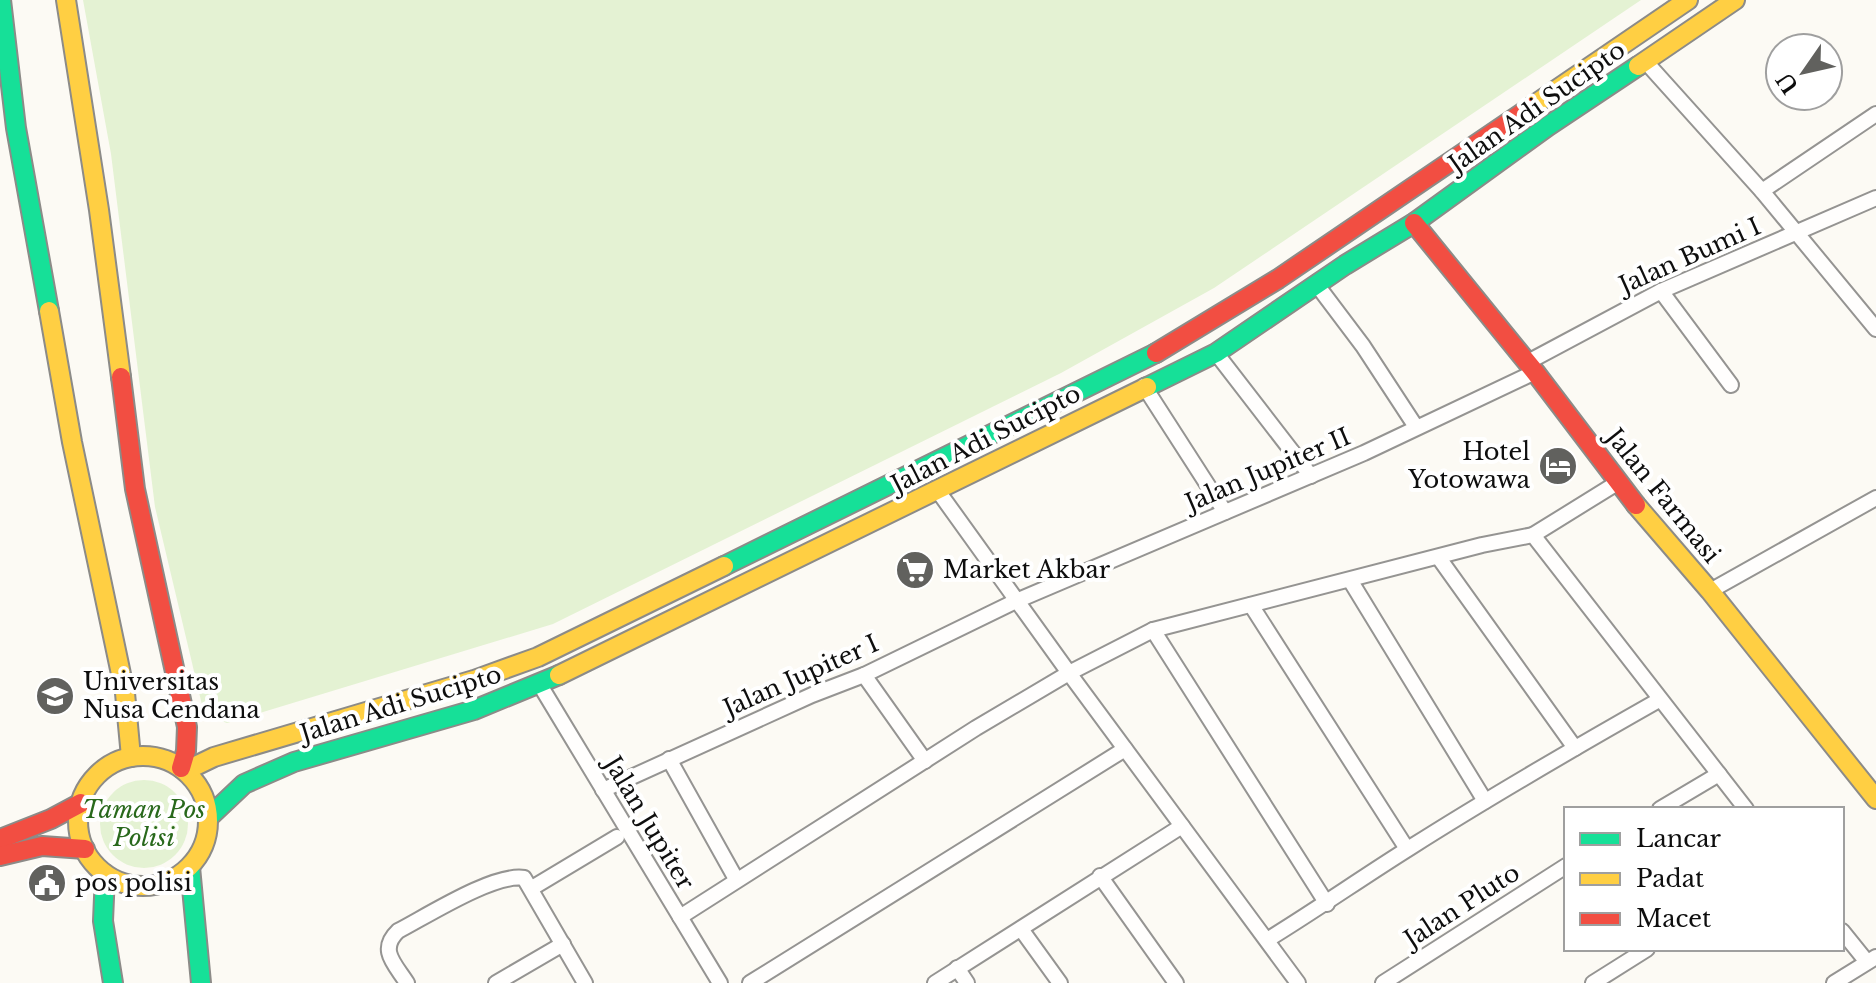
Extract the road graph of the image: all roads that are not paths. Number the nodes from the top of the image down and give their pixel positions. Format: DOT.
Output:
graph roads {
  1 [pos="1,0"];
  2 [pos="66,0"];
  3 [pos="1688,0"];
  4 [pos="1735,0"];
  5 [pos="1645,61"];
  6 [pos="1876,114"];
  7 [pos="1762,191"];
  8 [pos="1876,198"];
  9 [pos="1414,223"];
  10 [pos="1797,233"];
  11 [pos="1317,285"];
  12 [pos="1661,291"];
  13 [pos="1876,329"];
  14 [pos="1216,353"];
  15 [pos="1530,367"];
  16 [pos="1731,385"];
  17 [pos="1144,386"];
  18 [pos="1416,427"];
  19 [pos="995,433"];
  20 [pos="1011,454"];
  21 [pos="1311,476"];
  22 [pos="1617,483"];
  23 [pos="938,491"];
  24 [pos="1876,498"];
  25 [pos="1225,512"];
  26 [pos="1533,535"];
  27 [pos="1439,558"];
  28 [pos="1350,580"];
  29 [pos="1710,591"];
  30 [pos="1016,601"];
  31 [pos="1251,605"];
  32 [pos="1153,630"];
  33 [pos="1069,673"];
  34 [pos="864,675"];
  35 [pos="540,685"];
  36 [pos="1659,700"];
  37 [pos="1575,748"];
  38 [pos="1125,749"];
  39 [pos="131,757"];
  40 [pos="669,759"];
  41 [pos="925,761"];
  42 [pos="183,770"];
  43 [pos="1719,774"];
  44 [pos="603,790"];
  45 [pos="1876,799"];
  46 [pos="1485,801"];
  47 [pos="81,803"];
  48 [pos="1663,807"];
  49 [pos="1744,807"];
  50 [pos="208,818"];
  51 [pos="1182,826"];
  52 [pos="617,837"];
  53 [pos="0,839"];
  54 [pos="85,849"];
  55 [pos="1407,849"];
  56 [pos="0,856"];
  57 [pos="190,867"];
  58 [pos="1564,867"];
  59 [pos="105,874"];
  60 [pos="1100,876"];
  61 [pos="736,879"];
  62 [pos="532,888"];
  63 [pos="1327,904"];
  64 [pos="680,917"];
  65 [pos="1021,929"];
  66 [pos="1844,933"];
  67 [pos="1267,940"];
  68 [pos="563,944"];
  69 [pos="1644,951"];
  70 [pos="1872,960"];
  71 [pos="957,968"];
  72 [pos="113,983"];
  73 [pos="201,983"];
  74 [pos="407,983"];
  75 [pos="496,983"];
  76 [pos="585,983"];
  77 [pos="720,983"];
  78 [pos="750,983"];
  79 [pos="935,983"];
  80 [pos="967,983"];
  81 [pos="1060,983"];
  82 [pos="1176,983"];
  83 [pos="1298,983"];
  84 [pos="1383,983"];
  85 [pos="1593,983"];
  86 [pos="1834,983"];
  1 -- 39 [label="main road"];
  2 -- 42 [label="main road"];
  3 -- 19 [label="main road, Jalan Adi Sucipto"];
  4 -- 5 [label="main road, Jalan Adi Sucipto"];
  5 -- 7 [label="street"];
  5 -- 9 [label="main road, Jalan Adi Sucipto"];
  6 -- 7 [label="street"];
  7 -- 10 [label="street"];
  8 -- 10 [label="street, Jalan Bumi I"];
  9 -- 11 [label="main road, Jalan Adi Sucipto"];
  9 -- 15 [label="main road, Jalan Farmasi"];
  10 -- 12 [label="street, Jalan Bumi I"];
  10 -- 13 [label="street"];
  11 -- 14 [label="main road, Jalan Adi Sucipto"];
  11 -- 18 [label="street"];
  12 -- 15 [label="street, Jalan Bumi I"];
  12 -- 16 [label="street"];
  14 -- 17 [label="main road, Jalan Adi Sucipto"];
  14 -- 21 [label="street"];
  15 -- 18 [label="street, Jalan Jupiter II"];
  15 -- 22 [label="main road, Jalan Farmasi"];
  17 -- 20 [label="main road, Jalan Adi Sucipto"];
  17 -- 25 [label="street"];
  18 -- 21 [label="street, Jalan Jupiter II"];
  19 -- 20 [label="main road"];
  19 -- 42 [label="main road, Jalan Adi Sucipto"];
  20 -- 23 [label="main road, Jalan Adi Sucipto"];
  21 -- 25 [label="street, Jalan Jupiter II"];
  22 -- 26 [label="street"];
  22 -- 29 [label="main road, Jalan Farmasi"];
  23 -- 30 [label="street"];
  23 -- 35 [label="main road, Jalan Adi Sucipto"];
  24 -- 29 [label="street"];
  25 -- 30 [label="street, Jalan Jupiter II"];
  26 -- 27 [label="street"];
  26 -- 36 [label="street"];
  27 -- 28 [label="street"];
  27 -- 37 [label="street"];
  28 -- 31 [label="street"];
  28 -- 46 [label="street"];
  29 -- 45 [label="main road, Jalan Farmasi"];
  30 -- 33 [label="street"];
  30 -- 34 [label="street, Jalan Jupiter I"];
  31 -- 32 [label="street"];
  31 -- 55 [label="street"];
  32 -- 33 [label="street"];
  32 -- 63 [label="street"];
  33 -- 38 [label="street"];
  33 -- 41 [label="street"];
  34 -- 40 [label="street, Jalan Jupiter I"];
  34 -- 41 [label="street"];
  35 -- 44 [label="street, Jalan Jupiter"];
  35 -- 50 [label="main road, Jalan Adi Sucipto"];
  36 -- 37 [label="street"];
  36 -- 43 [label="street"];
  37 -- 46 [label="street"];
  38 -- 51 [label="street"];
  38 -- 78 [label="street"];
  39 -- 42 [label="main road"];
  39 -- 47 [label="main road"];
  40 -- 44 [label="street, Jalan Jupiter I"];
  40 -- 61 [label="street"];
  41 -- 61 [label="street"];
  42 -- 50 [label="main road"];
  43 -- 48 [label="street"];
  43 -- 49 [label="street"];
  44 -- 64 [label="street, Jalan Jupiter"];
  46 -- 55 [label="street"];
  47 -- 53 [label="main road"];
  47 -- 54 [label="main road"];
  50 -- 57 [label="main road"];
  51 -- 60 [label="street"];
  51 -- 67 [label="street"];
  52 -- 62 [label="street"];
  54 -- 56 [label="main road"];
  54 -- 59 [label="main road"];
  55 -- 63 [label="street"];
  57 -- 59 [label="main road"];
  57 -- 73 [label="main road"];
  58 -- 84 [label="street, Jalan Pluto"];
  59 -- 72 [label="main road"];
  60 -- 65 [label="street"];
  60 -- 82 [label="street"];
  61 -- 64 [label="street"];
  62 -- 68 [label="street"];
  62 -- 74 [label="street"];
  63 -- 67 [label="street"];
  64 -- 77 [label="street, Jalan Jupiter"];
  65 -- 71 [label="street"];
  65 -- 81 [label="street"];
  66 -- 70 [label="street"];
  67 -- 83 [label="street"];
  68 -- 75 [label="street"];
  68 -- 76 [label="street"];
  69 -- 85 [label="street"];
  70 -- 86 [label="street"];
  71 -- 79 [label="street"];
  71 -- 80 [label="street"];
}
